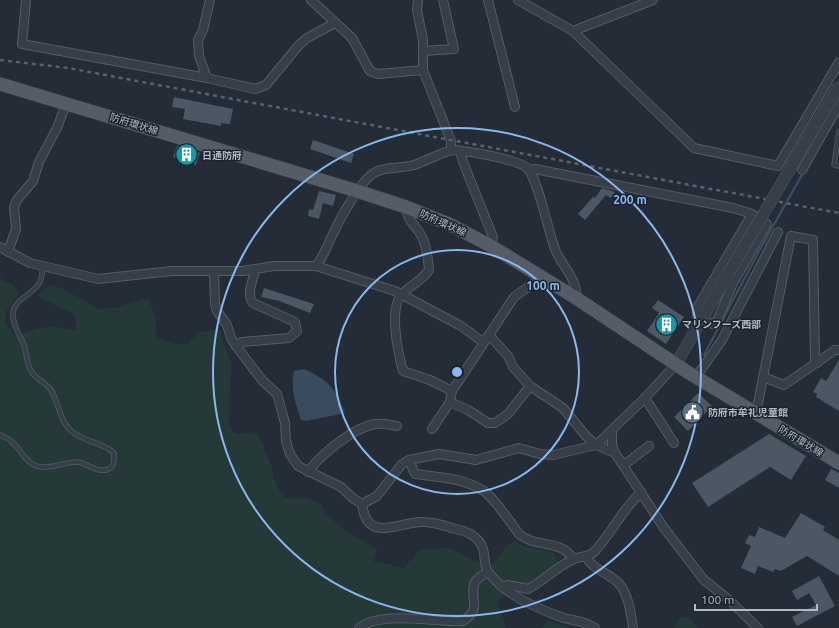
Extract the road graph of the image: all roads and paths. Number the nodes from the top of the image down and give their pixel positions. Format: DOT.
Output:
graph roads {
  1 [pos="26,0"];
  2 [pos="210,0"];
  3 [pos="311,0"];
  4 [pos="418,0"];
  5 [pos="443,0"];
  6 [pos="488,0"];
  7 [pos="518,0"];
  8 [pos="653,0"];
  9 [pos="335,23"];
  10 [pos="573,31"];
  11 [pos="423,51"];
  12 [pos="839,62"];
  13 [pos="423,70"];
  14 [pos="206,78"];
  15 [pos="0,84"];
  16 [pos="825,85"];
  17 [pos="839,86"];
  18 [pos="839,95"];
  19 [pos="66,104"];
  20 [pos="839,104"];
  21 [pos="515,107"];
  22 [pos="839,132"];
  23 [pos="451,150"];
  24 [pos="460,152"];
  25 [pos="839,166"];
  26 [pos="529,170"];
  27 [pos="802,170"];
  28 [pos="357,191"];
  29 [pos="406,207"];
  30 [pos="752,214"];
  31 [pos="773,228"];
  32 [pos="791,236"];
  33 [pos="492,246"];
  34 [pos="0,247"];
  35 [pos="8,252"];
  36 [pos="316,266"];
  37 [pos="43,267"];
  38 [pos="255,270"];
  39 [pos="214,271"];
  40 [pos="542,276"];
  41 [pos="402,294"];
  42 [pos="576,298"];
  43 [pos="703,320"];
  44 [pos="489,335"];
  45 [pos="483,342"];
  46 [pos="236,346"];
  47 [pos="839,350"];
  48 [pos="817,363"];
  49 [pos="676,364"];
  50 [pos="696,377"];
  51 [pos="763,377"];
  52 [pos="530,386"];
  53 [pos="452,391"];
  54 [pos="645,398"];
  55 [pos="450,402"];
  56 [pos="754,412"];
  57 [pos="397,426"];
  58 [pos="432,429"];
  59 [pos="612,430"];
  60 [pos="0,435"];
  61 [pos="674,443"];
  62 [pos="596,445"];
  63 [pos="649,446"];
  64 [pos="615,453"];
  65 [pos="409,460"];
  66 [pos="839,463"];
  67 [pos="624,465"];
  68 [pos="308,472"];
  69 [pos="641,492"];
  70 [pos="362,504"];
  71 [pos="586,556"];
  72 [pos="573,559"];
  73 [pos="488,572"];
  74 [pos="503,587"];
  75 [pos="359,628"];
  76 [pos="595,628"];
  77 [pos="633,628"];
  78 [pos="758,628"];
  1 -- 14 [label="street"];
  2 -- 14 [label="street"];
  3 -- 9 [label="street"];
  4 -- 11 [label="street"];
  5 -- 11 [label="street"];
  6 -- 21 [label="street"];
  7 -- 10 [label="street"];
  8 -- 10 [label="street"];
  9 -- 13 [label="street"];
  9 -- 14 [label="street"];
  10 -- 16 [label="street"];
  11 -- 13 [label="street"];
  12 -- 16 [label="street"];
  13 -- 23 [label="street"];
  15 -- 19 [label="main road, 防府環状線"];
  16 -- 18 [label="street"];
  17 -- 43 [label="street, bridge"];
  19 -- 28 [label="main road, 防府環状線"];
  19 -- 35 [label="street"];
  20 -- 27 [label="street"];
  22 -- 25 [label="lane"];
  23 -- 24 [label="street"];
  23 -- 28 [label="street"];
  24 -- 26 [label="street"];
  24 -- 33 [label="street"];
  26 -- 30 [label="street"];
  26 -- 42 [label="street"];
  28 -- 29 [label="main road, 防府環状線"];
  28 -- 36 [label="street"];
  29 -- 33 [label="main road, 防府環状線"];
  29 -- 41 [label="street"];
  30 -- 31 [label="street"];
  30 -- 43 [label="street"];
  31 -- 32 [label="street"];
  31 -- 43 [label="street"];
  31 -- 50 [label="street"];
  32 -- 48 [label="street"];
  32 -- 51 [label="street"];
  33 -- 40 [label="main road, 防府環状線"];
  34 -- 35 [label="street"];
  35 -- 37 [label="street"];
  36 -- 38 [label="street"];
  36 -- 41 [label="street"];
  37 -- 39 [label="street"];
  37 -- 60 [label="lane"];
  38 -- 39 [label="street"];
  38 -- 46 [label="street"];
  39 -- 46 [label="street"];
  40 -- 42 [label="main road, 防府環状線"];
  40 -- 44 [label="street"];
  41 -- 45 [label="street"];
  41 -- 53 [label="street"];
  42 -- 49 [label="main road, 防府環状線"];
  43 -- 49 [label="street"];
  44 -- 45 [label="street"];
  44 -- 52 [label="street"];
  45 -- 53 [label="street"];
  46 -- 68 [label="street"];
  47 -- 48 [label="street"];
  48 -- 51 [label="street"];
  49 -- 50 [label="main road, 防府環状線"];
  49 -- 54 [label="street"];
  50 -- 56 [label="main road, 防府環状線"];
  51 -- 56 [label="street"];
  52 -- 55 [label="street"];
  52 -- 62 [label="street"];
  53 -- 55 [label="street"];
  54 -- 59 [label="street"];
  54 -- 61 [label="street"];
  55 -- 58 [label="street"];
  56 -- 66 [label="main road, 防府環状線"];
  57 -- 68 [label="street"];
  59 -- 62 [label="street"];
  59 -- 64 [label="street"];
  62 -- 64 [label="street"];
  62 -- 65 [label="street"];
  63 -- 67 [label="street"];
  64 -- 67 [label="street"];
  65 -- 70 [label="street"];
  65 -- 72 [label="street"];
  67 -- 69 [label="street"];
  68 -- 70 [label="street"];
  69 -- 71 [label="street"];
  69 -- 78 [label="street"];
  70 -- 73 [label="street"];
  71 -- 72 [label="street"];
  71 -- 77 [label="street"];
  72 -- 74 [label="street"];
  73 -- 74 [label="street"];
  73 -- 75 [label="street"];
  74 -- 76 [label="street"];
}
